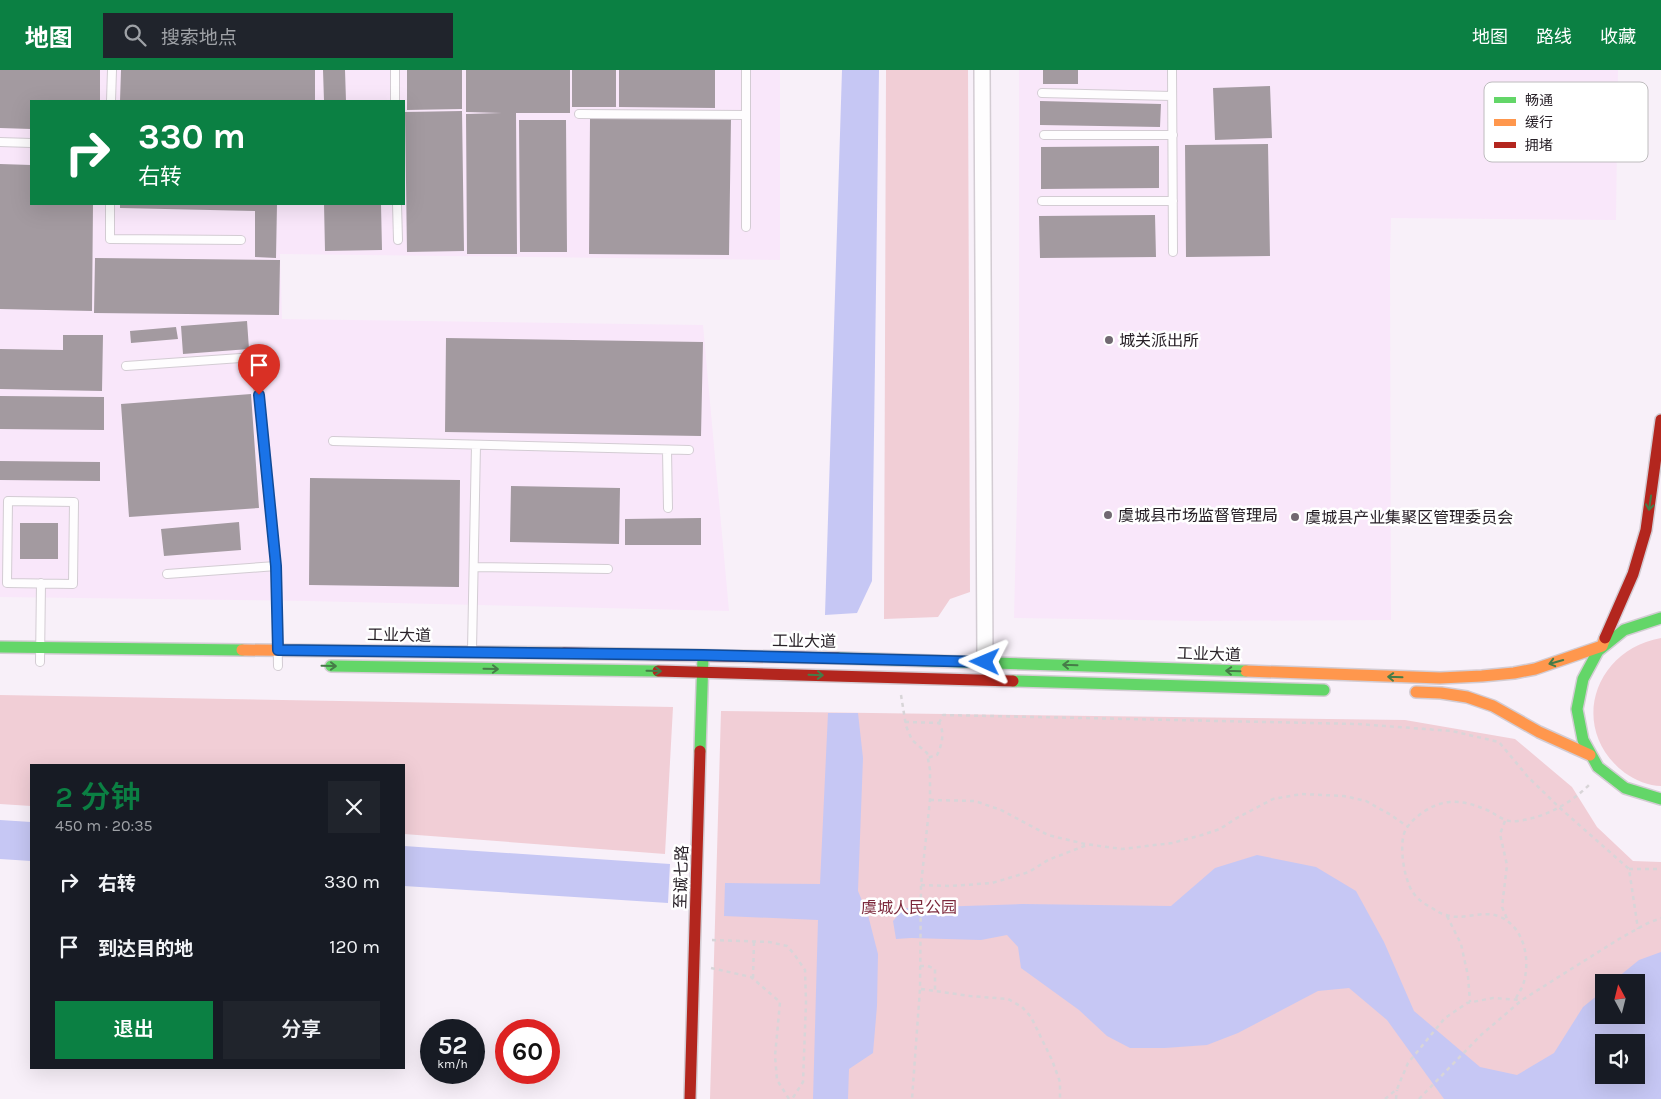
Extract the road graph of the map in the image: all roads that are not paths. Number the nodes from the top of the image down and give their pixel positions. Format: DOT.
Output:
graph roads {
  1 [pos="112,70"];
  2 [pos="395,70"];
  3 [pos="746,70"];
  4 [pos="982,70"];
  5 [pos="1172,70"];
  6 [pos="1042,93"];
  7 [pos="1172,96"];
  8 [pos="111,100"];
  9 [pos="395,100"];
  10 [pos="579,114"];
  11 [pos="746,115"];
  12 [pos="1173,135"];
  13 [pos="1044,136"];
  14 [pos="0,142"];
  15 [pos="30,143"];
  16 [pos="1042,201"];
  17 [pos="1173,201"];
  18 [pos="110,205"];
  19 [pos="397,205"];
  20 [pos="746,227"];
  21 [pos="241,240"];
  22 [pos="398,240"];
  23 [pos="1173,252"];
  24 [pos="126,366"];
  25 [pos="1661,420"];
  26 [pos="333,441"];
  27 [pos="476,445"];
  28 [pos="667,450"];
  29 [pos="689,450"];
  30 [pos="668,508"];
  31 [pos="276,566"];
  32 [pos="474,567"];
  33 [pos="608,569"];
  34 [pos="167,574"];
  35 [pos="41,583"];
  36 [pos="1661,618"];
  37 [pos="1602,646"];
  38 [pos="0,647"];
  39 [pos="40,648"];
  40 [pos="278,650"];
  41 [pos="472,652"];
  42 [pos="703,655"];
  43 [pos="41,662"];
  44 [pos="985,662"];
  45 [pos="278,666"];
  46 [pos="317,666"];
  47 [pos="472,669"];
  48 [pos="703,672"];
  49 [pos="1333,690"];
  50 [pos="1402,692"];
  51 [pos="1590,755"];
  52 [pos="1661,799"];
  53 [pos="690,1099"];
  1 -- 8 [label="lane"];
  2 -- 9 [label="lane"];
  3 -- 11 [label="lane"];
  4 -- 44 [label="street"];
  5 -- 7 [label="lane"];
  6 -- 7 [label="lane"];
  7 -- 12 [label="lane"];
  10 -- 11 [label="lane"];
  11 -- 20 [label="lane"];
  12 -- 13 [label="lane"];
  12 -- 17 [label="lane"];
  14 -- 15 [label="lane"];
  16 -- 17 [label="lane"];
  17 -- 23 [label="lane"];
  18 -- 21 [label="lane"];
  19 -- 22 [label="lane"];
  24 -- 31 [label="lane"];
  25 -- 37 [label="main road, one-way"];
  26 -- 27 [label="lane"];
  27 -- 28 [label="lane"];
  27 -- 32 [label="lane"];
  28 -- 29 [label="lane"];
  28 -- 30 [label="lane"];
  31 -- 34 [label="lane"];
  31 -- 40 [label="lane"];
  32 -- 33 [label="lane"];
  32 -- 41 [label="lane"];
  35 -- 35 [label="lane"];
  35 -- 39 [label="lane"];
  36 -- 37 [label="main road"];
  37 -- 44 [label="main road, 工业大道, one-way"];
  37 -- 51 [label="main road"];
  38 -- 39 [label="main road, 工业大道"];
  39 -- 40 [label="main road, 工业大道"];
  39 -- 43 [label="lane"];
  40 -- 41 [label="main road, 工业大道"];
  40 -- 45 [label="lane"];
  41 -- 42 [label="main road, 工业大道"];
  41 -- 47 [label="lane"];
  42 -- 44 [label="main road, 工业大道"];
  42 -- 48 [label="main road, 至诚七路"];
  46 -- 47 [label="main road, one-way"];
  47 -- 48 [label="main road, one-way"];
  48 -- 49 [label="main road, one-way"];
  48 -- 53 [label="main road, 至诚七路"];
  50 -- 51 [label="main road"];
  51 -- 52 [label="main road"];
}
